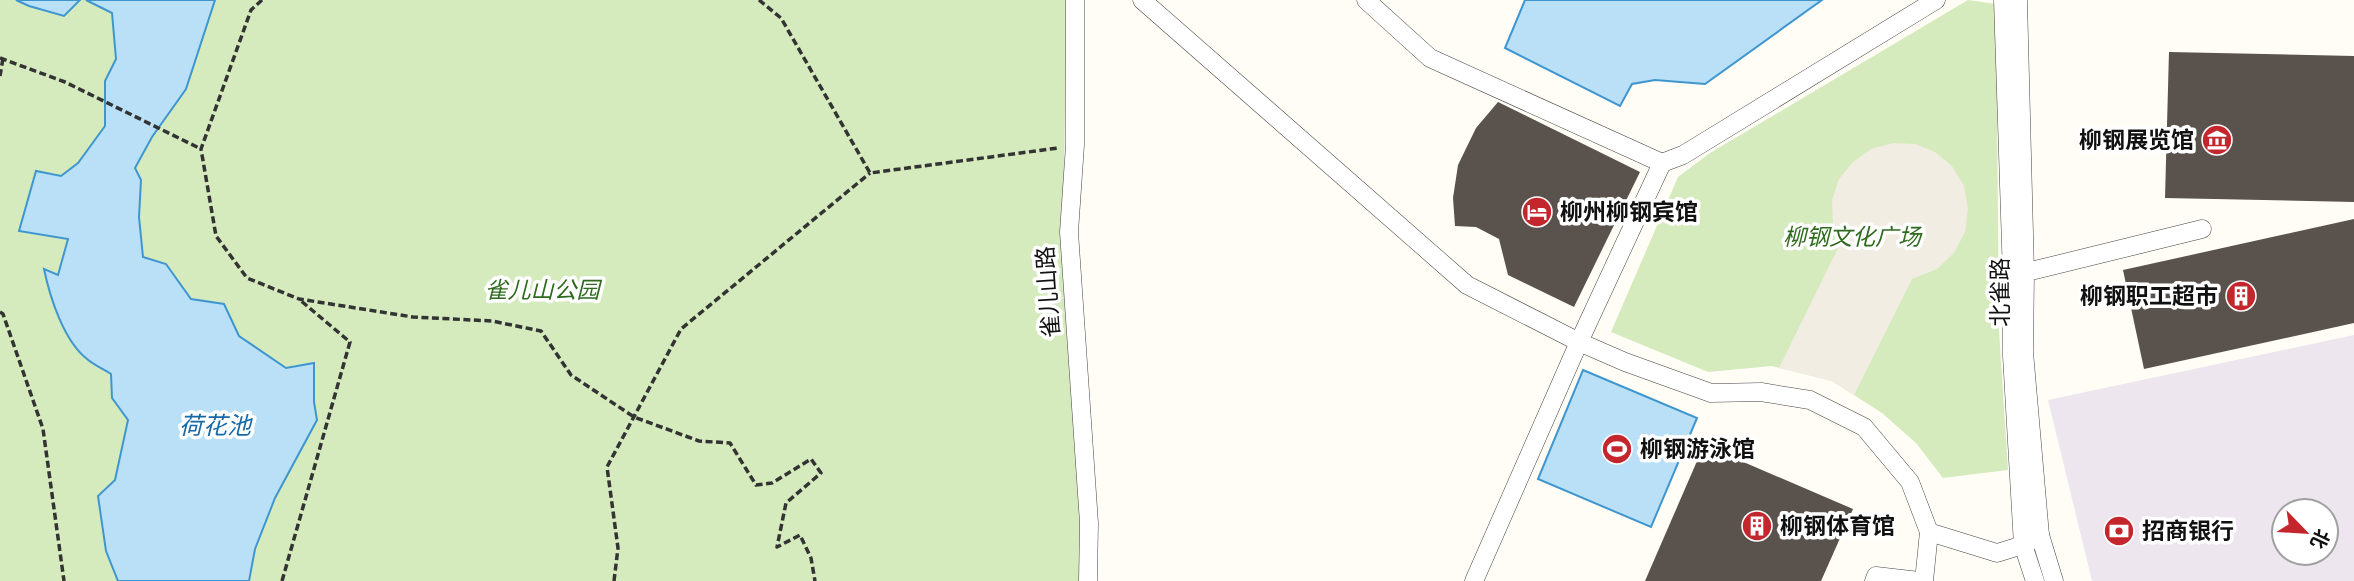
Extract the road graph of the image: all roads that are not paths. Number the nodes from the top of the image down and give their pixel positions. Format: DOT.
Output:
graph roads {
  1 [pos="1075,0"];
  2 [pos="1142,0"];
  3 [pos="1366,0"];
  4 [pos="1936,0"];
  5 [pos="2003,0"];
  6 [pos="2018,0"];
  7 [pos="1662,163"];
  8 [pos="2202,229"];
  9 [pos="2018,274"];
  10 [pos="1579,342"];
  11 [pos="1929,532"];
  12 [pos="2040,534"];
  13 [pos="2023,545"];
  14 [pos="1088,581"];
  15 [pos="1474,581"];
  16 [pos="1874,581"];
  17 [pos="1921,581"];
  18 [pos="2035,581"];
  19 [pos="2054,581"];
  1 -- 14 [label="street, 雀儿山路"];
  2 -- 10 [label="street"];
  3 -- 7 [label="street"];
  4 -- 7 [label="street"];
  5 -- 9 [label="street, 北雀路"];
  6 -- 9 [label="street, 北雀路"];
  7 -- 10 [label="street"];
  8 -- 9 [label="street"];
  9 -- 12 [label="street, 北雀路"];
  9 -- 13 [label="street, 北雀路"];
  10 -- 11 [label="street"];
  10 -- 15 [label="street"];
  11 -- 13 [label="street"];
  11 -- 17 [label="street"];
  12 -- 13 [label="street"];
  12 -- 19 [label="street, 北雀路"];
  13 -- 18 [label="street, 北雀路"];
  16 -- 17 [label="street"];
}
